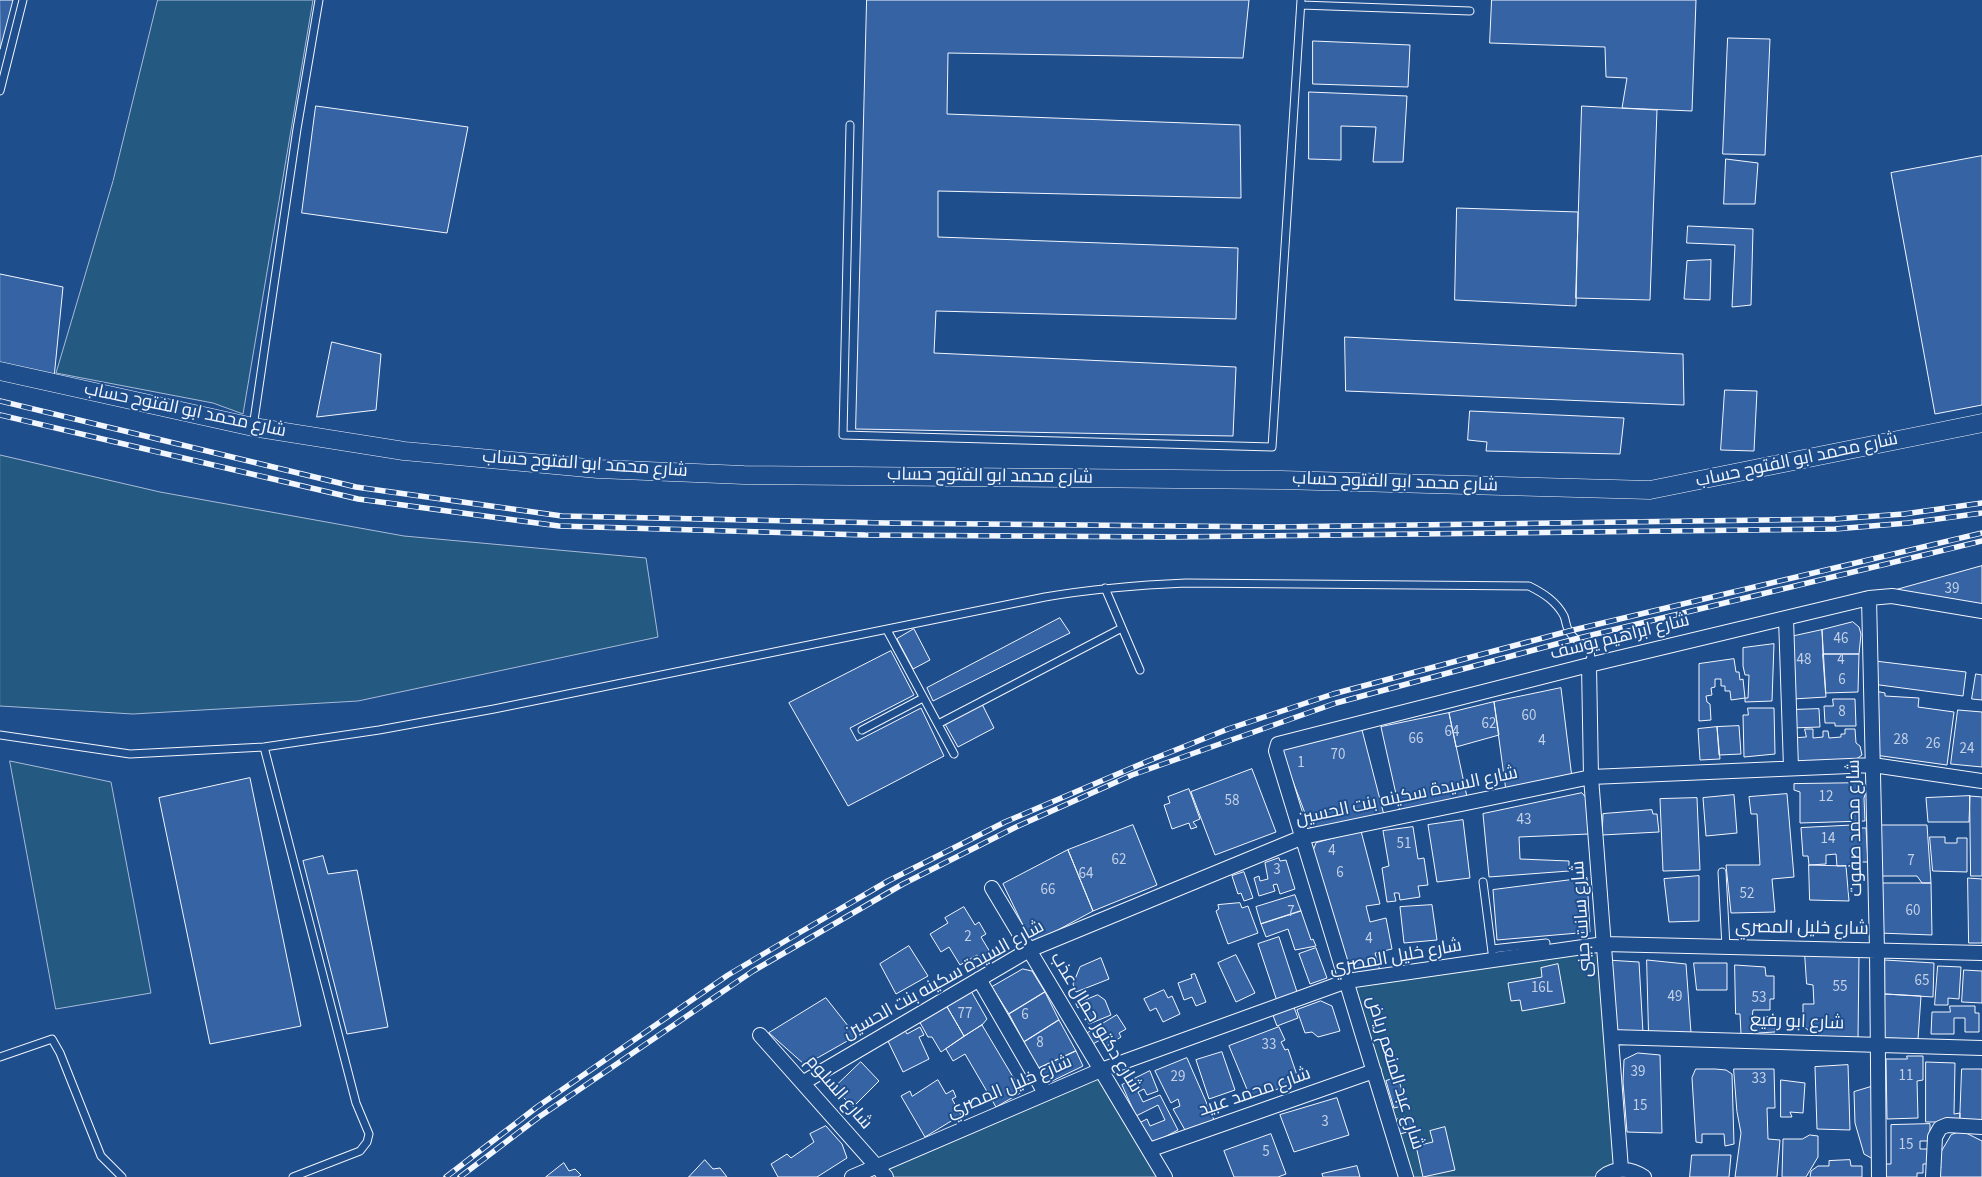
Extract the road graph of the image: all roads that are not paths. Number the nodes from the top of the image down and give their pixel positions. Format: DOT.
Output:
graph roads {
  1 [pos="23,0"];
  2 [pos="319,0"];
  3 [pos="1301,2"];
  4 [pos="1470,11"];
  5 [pos="0,91"];
  6 [pos="850,125"];
  7 [pos="0,371"];
  8 [pos="1982,422"];
  9 [pos="253,427"];
  10 [pos="1105,588"];
  11 [pos="1869,598"];
  12 [pos="1982,611"];
  13 [pos="1786,618"];
  14 [pos="1122,628"];
  15 [pos="887,630"];
  16 [pos="1589,665"];
  17 [pos="1140,670"];
  18 [pos="923,698"];
  19 [pos="938,724"];
  20 [pos="862,730"];
  21 [pos="0,735"];
  22 [pos="264,747"];
  23 [pos="1276,751"];
  24 [pos="954,754"];
  25 [pos="1873,764"];
  26 [pos="1791,768"];
  27 [pos="1591,777"];
  28 [pos="1982,781"];
  29 [pos="1302,837"];
  30 [pos="1722,872"];
  31 [pos="1483,882"];
  32 [pos="992,888"];
  33 [pos="1546,943"];
  34 [pos="1604,944"];
  35 [pos="1726,947"];
  36 [pos="1029,950"];
  37 [pos="1877,950"];
  38 [pos="1982,953"];
  39 [pos="1493,955"];
  40 [pos="979,979"];
  41 [pos="1347,981"];
  42 [pos="760,1034"];
  43 [pos="1611,1037"];
  44 [pos="1878,1045"];
  45 [pos="1982,1048"];
  46 [pos="0,1057"];
  47 [pos="1101,1070"];
  48 [pos="1374,1071"];
  49 [pos="804,1082"];
  50 [pos="1045,1093"];
  51 [pos="1982,1128"];
  52 [pos="1149,1150"];
  53 [pos="876,1165"];
  54 [pos="1621,1169"];
  55 [pos="122,1177"];
  56 [pos="293,1177"];
  57 [pos="852,1177"];
  58 [pos="886,1177"];
  59 [pos="1165,1177"];
  60 [pos="1406,1177"];
  61 [pos="1604,1177"];
  62 [pos="1644,1177"];
  63 [pos="1878,1177"];
  64 [pos="1933,1177"];
  1 -- 5 [label="lane"];
  2 -- 9 [label="lane"];
  3 -- 4 [label="lane"];
  3 -- 6 [label="lane"];
  7 -- 9 [label="street, شارع محمد ابو الفتوح حساب"];
  8 -- 9 [label="street, شارع محمد ابو الفتوح حساب"];
  10 -- 14 [label="lane"];
  10 -- 15 [label="lane"];
  10 -- 16 [label="lane"];
  11 -- 12 [label="street, شارع ابراهيم يوسف"];
  11 -- 13 [label="street, شارع ابراهيم يوسف"];
  11 -- 25 [label="street, شارع محمد صفوت"];
  13 -- 16 [label="street, شارع ابراهيم يوسف"];
  13 -- 26 [label="street"];
  14 -- 17 [label="lane"];
  14 -- 19 [label="lane"];
  15 -- 18 [label="lane"];
  15 -- 22 [label="lane"];
  16 -- 23 [label="street, شارع ابراهيم يوسف"];
  16 -- 27 [label="street, شارع سانت جينى"];
  18 -- 19 [label="lane"];
  18 -- 20 [label="lane"];
  19 -- 24 [label="lane"];
  21 -- 22 [label="lane"];
  22 -- 56 [label="lane"];
  23 -- 29 [label="street, شارع عبد المنعم رياض"];
  25 -- 26 [label="street, شارع السيدة سكينه بنت الحسين"];
  25 -- 28 [label="street, شارع السيدة سكينه بنت الحسين"];
  25 -- 37 [label="street, شارع محمد صفوت"];
  26 -- 27 [label="street, شارع السيدة سكينه بنت الحسين"];
  27 -- 29 [label="street, شارع السيدة سكينه بنت الحسين"];
  27 -- 34 [label="street, شارع سانت جينى"];
  29 -- 36 [label="street, شارع السيدة سكينه بنت الحسين"];
  29 -- 41 [label="street, شارع عبد المنعم رياض"];
  30 -- 35 [label="lane"];
  31 -- 39 [label="lane"];
  32 -- 36 [label="street, شارع دكتور جمال عذب"];
  33 -- 39 [label="lane"];
  34 -- 35 [label="street, شارع خليل المصري"];
  34 -- 39 [label="street, شارع خليل المصري"];
  34 -- 43 [label="street, شارع سانت جينى"];
  35 -- 37 [label="street, شارع خليل المصري"];
  36 -- 40 [label="street, شارع السيدة سكينه بنت الحسين"];
  36 -- 47 [label="street, شارع دكتور جمال عذب"];
  37 -- 38 [label="street, شارع خليل المصري"];
  37 -- 44 [label="street, شارع محمد صفوت"];
  39 -- 41 [label="street, شارع خليل المصري"];
  40 -- 49 [label="street, شارع السيدة سكينه بنت الحسين"];
  40 -- 50 [label="street"];
  41 -- 47 [label="street, شارع خليل المصري"];
  41 -- 48 [label="street, شارع عبد المنعم رياض"];
  42 -- 49 [label="street, شارع السلوم"];
  43 -- 44 [label="street, شارع ابو رفيع"];
  43 -- 54 [label="street, شارع سانت جينى"];
  44 -- 45 [label="street, شارع ابو رفيع"];
  44 -- 63 [label="street, شارع محمد صفوت"];
  46 -- 55 [label="lane"];
  47 -- 50 [label="street, شارع خليل المصري"];
  47 -- 52 [label="street, شارع دكتور جمال عذب"];
  48 -- 52 [label="street, شارع محمد عبيد"];
  48 -- 60 [label="street, شارع عبد المنعم رياض"];
  49 -- 53 [label="street, شارع السلوم"];
  50 -- 53 [label="street, شارع خليل المصري"];
  51 -- 64 [label="street"];
  52 -- 59 [label="street, شارع دكتور جمال عذب"];
  53 -- 57 [label="street, شارع خليل المصري"];
  53 -- 58 [label="street, شارع السلوم"];
  54 -- 61 [label="street"];
  54 -- 62 [label="street"];
}
